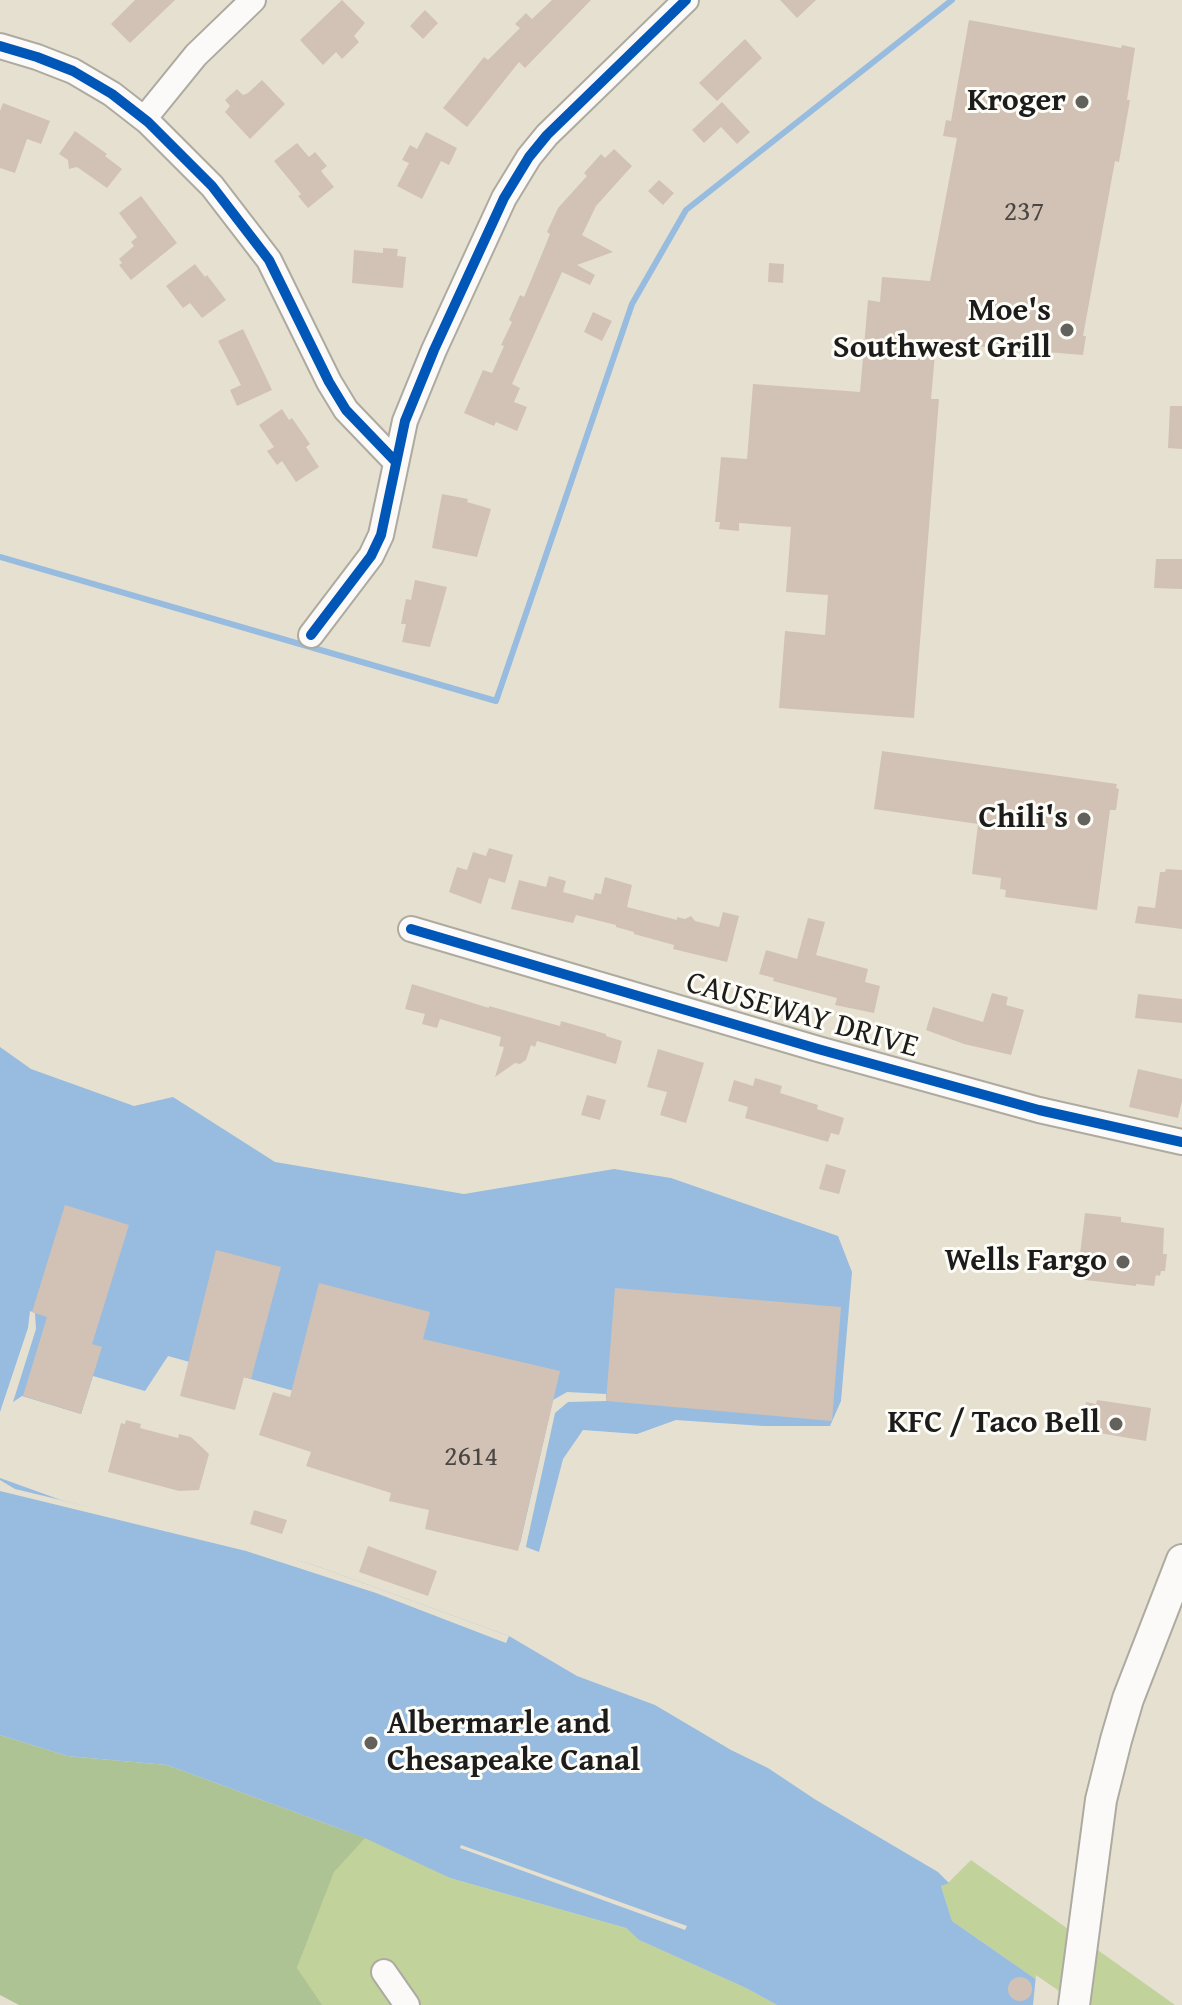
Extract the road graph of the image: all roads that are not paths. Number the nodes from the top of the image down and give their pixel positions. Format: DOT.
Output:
graph roads {
  1 [pos="253,0"];
  2 [pos="686,0"];
  3 [pos="0,46"];
  4 [pos="144,119"];
  5 [pos="395,461"];
  6 [pos="311,635"];
  7 [pos="411,929"];
  8 [pos="1182,1142"];
  9 [pos="1182,1560"];
  10 [pos="384,1972"];
  11 [pos="1076,1992"];
  12 [pos="407,2005"];
  1 -- 4 [label="street"];
  2 -- 5 [label="street"];
  3 -- 4 [label="street"];
  4 -- 5 [label="street"];
  5 -- 6 [label="street"];
  7 -- 8 [label="street, CAUSEWAY DRIVE"];
  9 -- 11 [label="main road"];
  10 -- 12 [label="street"];
}
